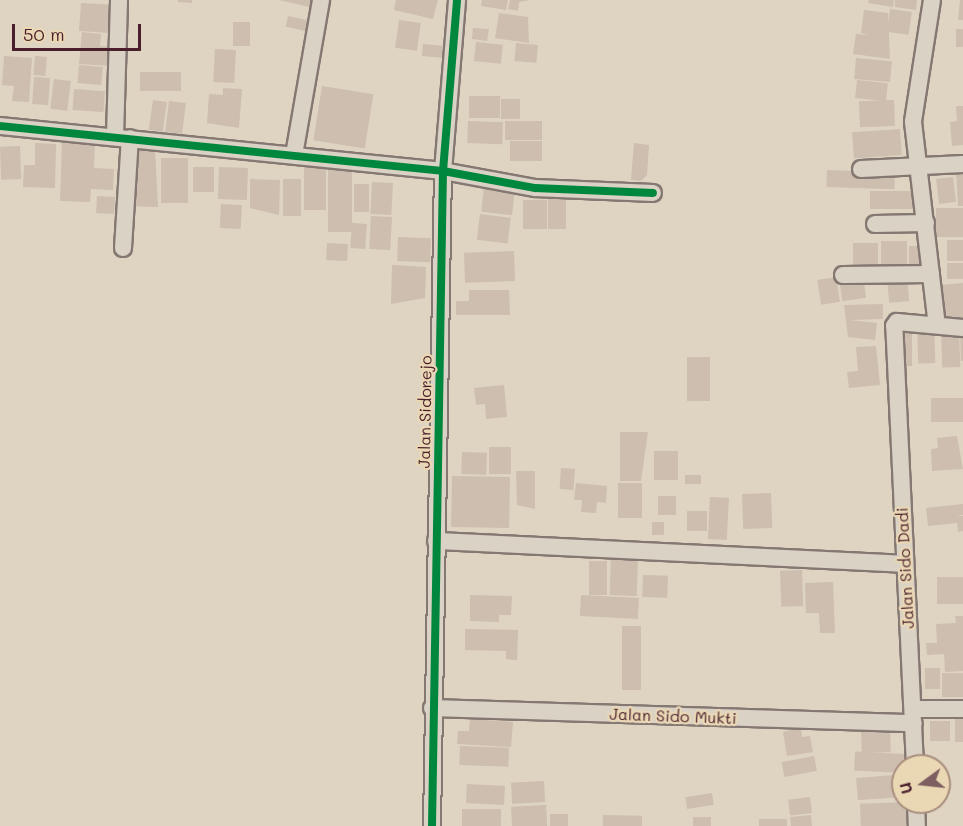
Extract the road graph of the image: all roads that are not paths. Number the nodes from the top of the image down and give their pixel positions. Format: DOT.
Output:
graph roads {
  1 [pos="119,0"];
  2 [pos="321,0"];
  3 [pos="457,0"];
  4 [pos="932,0"];
  5 [pos="0,126"];
  6 [pos="122,137"];
  7 [pos="294,155"];
  8 [pos="921,164"];
  9 [pos="963,164"];
  10 [pos="861,169"];
  11 [pos="443,171"];
  12 [pos="653,193"];
  13 [pos="926,223"];
  14 [pos="875,224"];
  15 [pos="123,248"];
  16 [pos="931,274"];
  17 [pos="843,275"];
  18 [pos="937,326"];
  19 [pos="963,328"];
  20 [pos="436,541"];
  21 [pos="904,564"];
  22 [pos="432,708"];
  23 [pos="963,709"];
  24 [pos="914,716"];
  25 [pos="915,754"];
  26 [pos="432,826"];
  1 -- 6 [label="street"];
  2 -- 7 [label="street"];
  3 -- 11 [label="street, Jalan Sidorejo"];
  4 -- 8 [label="street"];
  5 -- 6 [label="street"];
  6 -- 7 [label="street"];
  6 -- 15 [label="street"];
  7 -- 11 [label="street"];
  8 -- 9 [label="street"];
  8 -- 10 [label="street"];
  8 -- 13 [label="street"];
  11 -- 12 [label="street"];
  11 -- 20 [label="street, Jalan Sidorejo"];
  13 -- 14 [label="street"];
  13 -- 16 [label="street"];
  16 -- 17 [label="street"];
  16 -- 18 [label="street"];
  18 -- 19 [label="street"];
  18 -- 21 [label="street, Jalan Sido Dadi"];
  20 -- 21 [label="street"];
  20 -- 22 [label="street, Jalan Sidorejo"];
  21 -- 24 [label="street, Jalan Sido Dadi"];
  22 -- 24 [label="street, Jalan Sido Mukti"];
  22 -- 26 [label="street, Jalan Sidorejo"];
  23 -- 24 [label="street, Jalan Sido Mukti"];
  24 -- 25 [label="street, Jalan Sido Dadi"];
}
